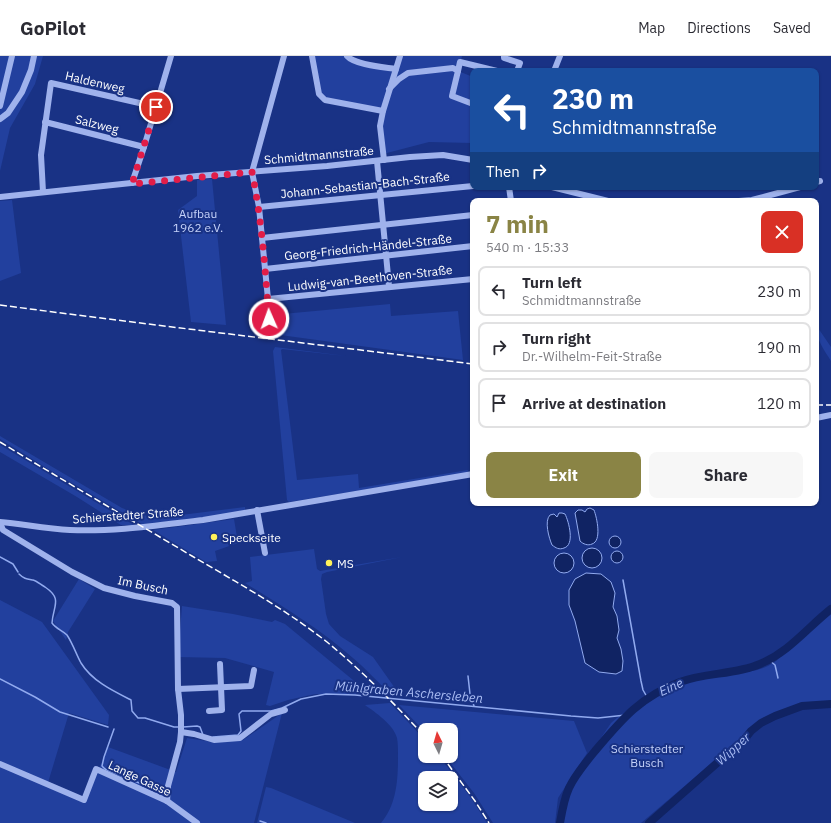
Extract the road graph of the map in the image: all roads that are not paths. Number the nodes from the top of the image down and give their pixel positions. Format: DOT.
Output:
graph roads {
  1 [pos="12,56"];
  2 [pos="34,56"];
  3 [pos="171,56"];
  4 [pos="284,56"];
  5 [pos="312,56"];
  6 [pos="347,56"];
  7 [pos="400,56"];
  8 [pos="504,56"];
  9 [pos="560,56"];
  10 [pos="485,68"];
  11 [pos="518,68"];
  12 [pos="555,68"];
  13 [pos="396,69"];
  14 [pos="458,71"];
  15 [pos="390,89"];
  16 [pos="470,103"];
  17 [pos="0,106"];
  18 [pos="156,107"];
  19 [pos="383,111"];
  20 [pos="0,119"];
  21 [pos="45,122"];
  22 [pos="144,148"];
  23 [pos="384,160"];
  24 [pos="470,160"];
  25 [pos="377,161"];
  26 [pos="252,172"];
  27 [pos="132,184"];
  28 [pos="470,186"];
  29 [pos="562,190"];
  30 [pos="789,190"];
  31 [pos="43,192"];
  32 [pos="380,194"];
  33 [pos="0,197"];
  34 [pos="592,198"];
  35 [pos="759,198"];
  36 [pos="259,206"];
  37 [pos="470,215"];
  38 [pos="384,225"];
  39 [pos="262,238"];
  40 [pos="470,246"];
  41 [pos="386,255"];
  42 [pos="265,269"];
  43 [pos="470,279"];
  44 [pos="389,286"];
  45 [pos="268,299"];
  46 [pos="270,333"];
  47 [pos="831,416"];
  48 [pos="819,418"];
  49 [pos="470,474"];
  50 [pos="257,510"];
  51 [pos="0,522"];
  52 [pos="265,553"];
  53 [pos="220,664"];
  54 [pos="254,670"];
  55 [pos="221,687"];
  56 [pos="178,689"];
  57 [pos="209,710"];
  58 [pos="285,710"];
  59 [pos="181,729"];
  60 [pos="0,764"];
  61 [pos="168,801"];
  62 [pos="198,823"];
  1 -- 17 [label="street"];
  2 -- 20 [label="street"];
  3 -- 18 [label="street"];
  4 -- 26 [label="street"];
  5 -- 19 [label="street"];
  6 -- 13 [label="street"];
  7 -- 13 [label="street"];
  8 -- 11 [label="street"];
  9 -- 12 [label="street"];
  10 -- 14 [label="street"];
  13 -- 15 [label="street"];
  14 -- 15 [label="street"];
  14 -- 16 [label="street"];
  15 -- 19 [label="street"];
  18 -- 21 [label="street, Haldenweg"];
  18 -- 22 [label="street"];
  19 -- 23 [label="street"];
  21 -- 22 [label="street, Salzweg"];
  21 -- 31 [label="street"];
  22 -- 27 [label="street"];
  23 -- 24 [label="street, Schmidtmannstraße"];
  23 -- 25 [label="street, Schmidtmannstraße"];
  25 -- 26 [label="street, Schmidtmannstraße"];
  25 -- 32 [label="street"];
  26 -- 27 [label="street, Schmidtmannstraße"];
  26 -- 36 [label="street"];
  27 -- 31 [label="street, Schmidtmannstraße"];
  28 -- 32 [label="street, Johann-Sebastian-Bach-Straße"];
  29 -- 34 [label="street"];
  30 -- 35 [label="street"];
  31 -- 33 [label="street, Schmidtmannstraße"];
  32 -- 36 [label="street, Johann-Sebastian-Bach-Straße"];
  32 -- 38 [label="street"];
  36 -- 39 [label="street"];
  37 -- 38 [label="street"];
  38 -- 39 [label="street"];
  38 -- 41 [label="street"];
  39 -- 42 [label="street"];
  40 -- 41 [label="street, Georg-Friedrich-Händel-Straße"];
  41 -- 42 [label="street, Georg-Friedrich-Händel-Straße"];
  41 -- 44 [label="street"];
  42 -- 45 [label="street"];
  43 -- 44 [label="street, Ludwig-van-Beethoven-Straße"];
  44 -- 45 [label="street, Ludwig-van-Beethoven-Straße"];
  45 -- 46 [label="street"];
  47 -- 48 [label="street"];
  49 -- 50 [label="street, Schierstedter Straße"];
  50 -- 51 [label="street, Schierstedter Straße"];
  50 -- 52 [label="street"];
  51 -- 56 [label="street, Im Busch"];
  53 -- 55 [label="street"];
  54 -- 55 [label="street"];
  55 -- 56 [label="street"];
  55 -- 57 [label="street"];
  56 -- 59 [label="street, Im Busch"];
  58 -- 59 [label="street"];
  59 -- 61 [label="street, Im Busch"];
  60 -- 61 [label="street, Lange Gasse"];
  61 -- 62 [label="street, Lange Gasse"];
}
